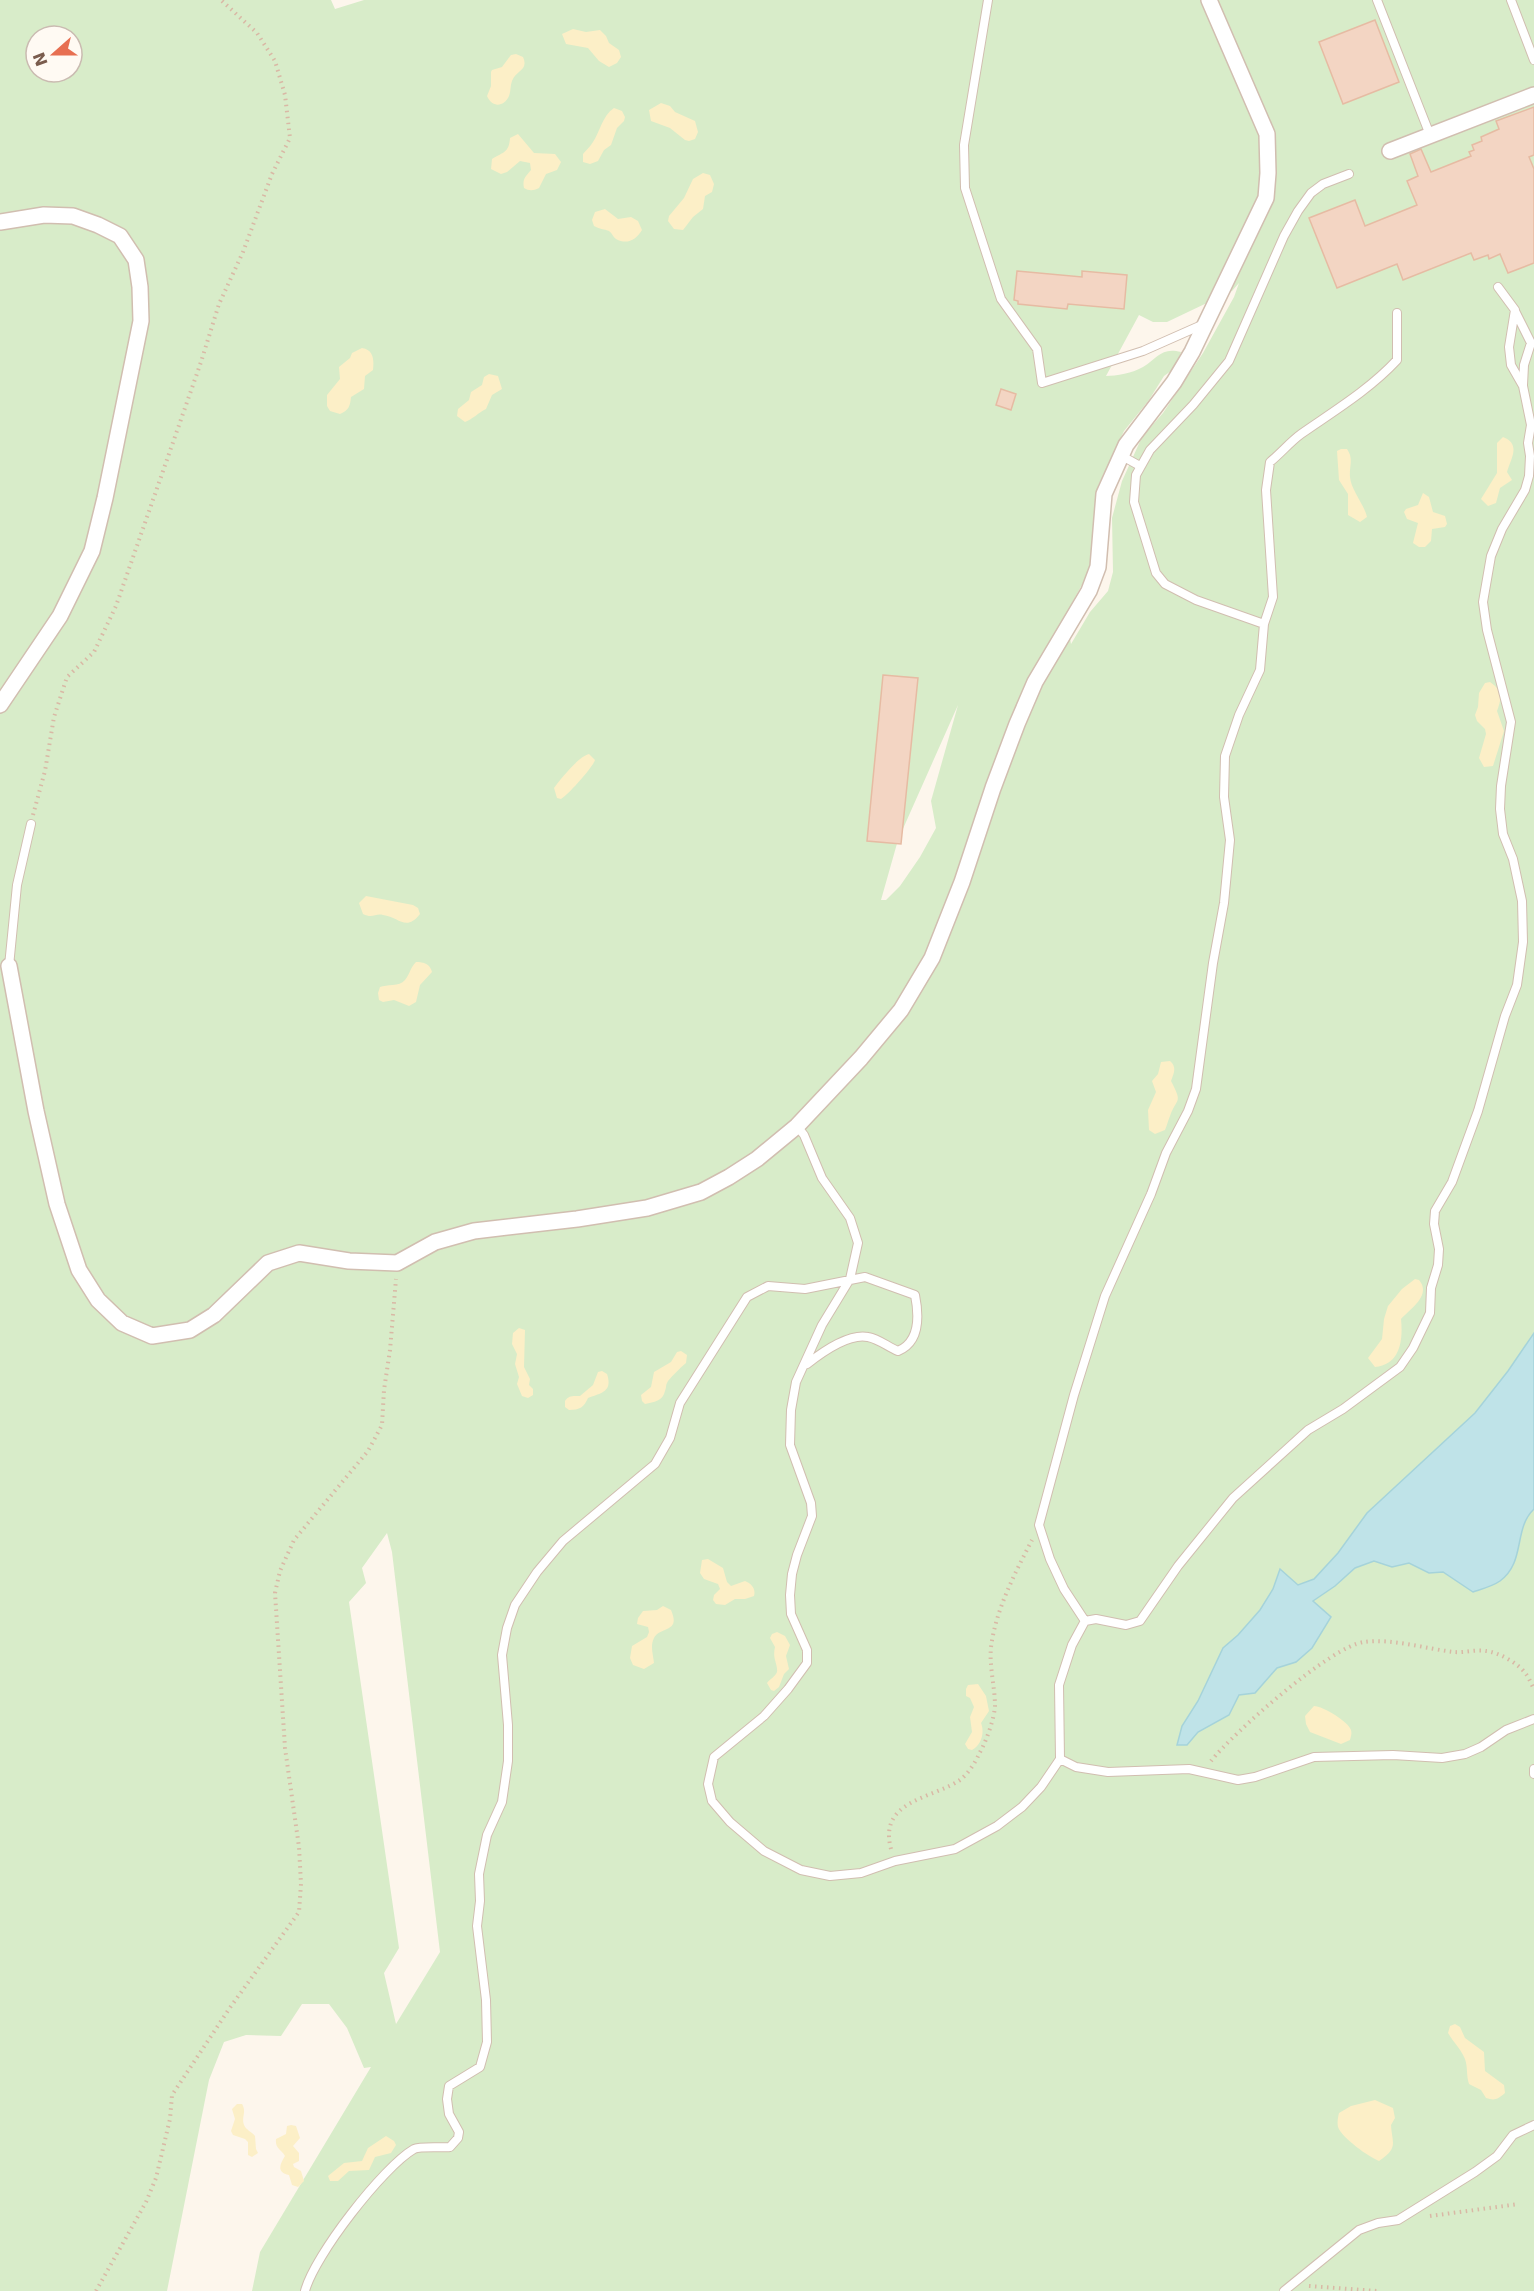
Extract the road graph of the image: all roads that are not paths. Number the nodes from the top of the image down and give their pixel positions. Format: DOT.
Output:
graph roads {
  1 [pos="988,0"];
  2 [pos="1209,0"];
  3 [pos="1377,0"];
  4 [pos="1511,0"];
  5 [pos="1534,60"];
  6 [pos="1534,95"];
  7 [pos="1430,135"];
  8 [pos="1390,151"];
  9 [pos="1349,174"];
  10 [pos="0,222"];
  11 [pos="1498,287"];
  12 [pos="1515,310"];
  13 [pos="1397,313"];
  14 [pos="1207,322"];
  15 [pos="1533,345"];
  16 [pos="1523,386"];
  17 [pos="1122,456"];
  18 [pos="1140,466"];
  19 [pos="1264,624"];
  20 [pos="0,705"];
  21 [pos="31,824"];
  22 [pos="9,966"];
  23 [pos="797,1126"];
  24 [pos="850,1279"];
  25 [pos="804,1366"];
  26 [pos="1085,1621"];
  27 [pos="1534,1719"];
  28 [pos="1060,1759"];
  29 [pos="1534,1769"];
  30 [pos="1534,1774"];
  31 [pos="1534,2125"];
  32 [pos="305,2291"];
  33 [pos="1284,2291"];
  1 -- 14 [label="lane"];
  2 -- 14 [label="street"];
  3 -- 7 [label="lane"];
  4 -- 5 [label="lane"];
  6 -- 7 [label="street"];
  7 -- 8 [label="street"];
  9 -- 18 [label="lane"];
  10 -- 20 [label="street"];
  11 -- 12 [label="lane"];
  12 -- 15 [label="lane"];
  12 -- 16 [label="lane"];
  13 -- 19 [label="lane"];
  14 -- 17 [label="street"];
  15 -- 16 [label="lane"];
  16 -- 26 [label="lane"];
  17 -- 18 [label="lane"];
  17 -- 23 [label="street"];
  18 -- 19 [label="lane"];
  19 -- 26 [label="lane"];
  21 -- 22 [label="lane"];
  22 -- 23 [label="street"];
  23 -- 24 [label="lane"];
  24 -- 25 [label="lane"];
  24 -- 25 [label="lane"];
  24 -- 32 [label="lane"];
  25 -- 28 [label="lane"];
  26 -- 28 [label="lane"];
  27 -- 28 [label="lane"];
  29 -- 30 [label="lane"];
  31 -- 33 [label="lane"];
}
